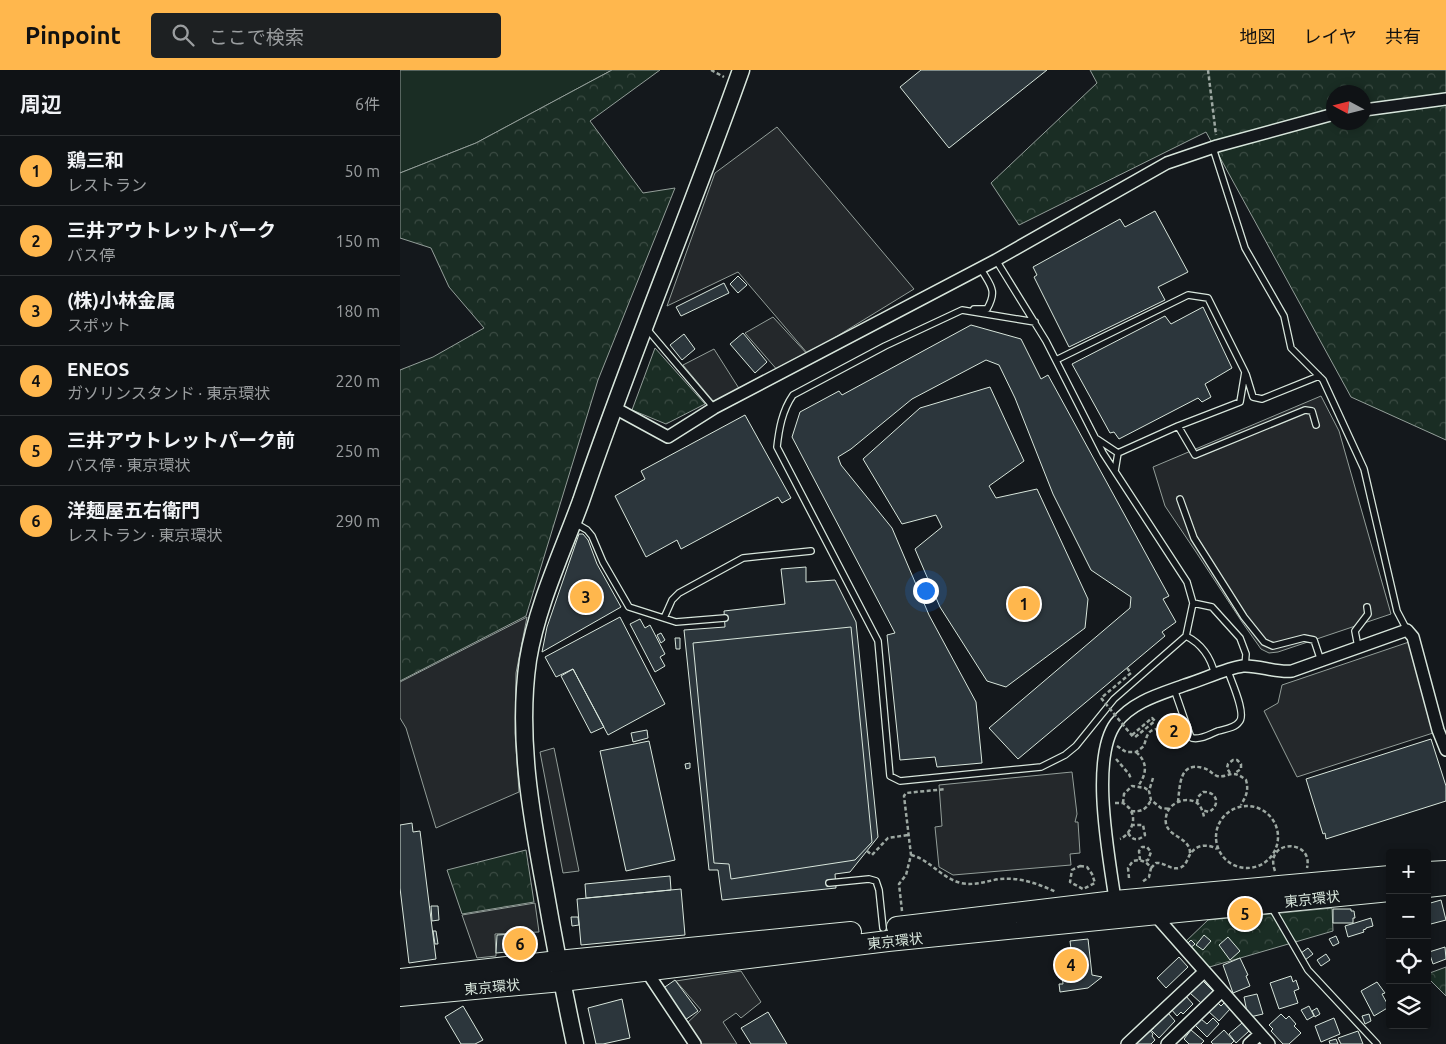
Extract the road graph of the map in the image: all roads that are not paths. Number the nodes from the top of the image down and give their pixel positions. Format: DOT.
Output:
graph roads {
  1 [pos="741,70"];
  2 [pos="1446,99"];
  3 [pos="1371,109"];
  4 [pos="1326,116"];
  5 [pos="1215,147"];
  6 [pos="996,260"];
  7 [pos="981,269"];
  8 [pos="962,310"];
  9 [pos="1035,322"];
  10 [pos="645,327"];
  11 [pos="1056,360"];
  12 [pos="1245,372"];
  13 [pos="1319,376"];
  14 [pos="613,407"];
  15 [pos="714,408"];
  16 [pos="1316,425"];
  17 [pos="1178,426"];
  18 [pos="1095,438"];
  19 [pos="1118,453"];
  20 [pos="1115,472"];
  21 [pos="1180,499"];
  22 [pos="573,522"];
  23 [pos="811,551"];
  24 [pos="1193,603"];
  25 [pos="1367,607"];
  26 [pos="664,618"];
  27 [pos="725,618"];
  28 [pos="1407,630"];
  29 [pos="1186,636"];
  30 [pos="1358,648"];
  31 [pos="1321,661"];
  32 [pos="1245,666"];
  33 [pos="1228,671"];
  34 [pos="1215,675"];
  35 [pos="1174,689"];
  36 [pos="1446,750"];
  37 [pos="1446,871"];
  38 [pos="1431,872"];
  39 [pos="1386,876"];
  40 [pos="829,883"];
  41 [pos="1446,885"];
  42 [pos="1431,887"];
  43 [pos="1386,891"];
  44 [pos="1270,904"];
  45 [pos="1116,910"];
  46 [pos="1154,914"];
  47 [pos="883,928"];
  48 [pos="558,961"];
  49 [pos="645,970"];
  50 [pos="1204,972"];
  51 [pos="400,979"];
  52 [pos="562,981"];
  53 [pos="1222,991"];
  54 [pos="400,996"];
  55 [pos="1260,1034"];
  56 [pos="575,1044"];
  57 [pos="695,1044"];
  58 [pos="1128,1044"];
  59 [pos="1167,1044"];
  60 [pos="1248,1044"];
  61 [pos="1269,1044"];
  62 [pos="1377,1044"];
  1 -- 10 [label="street"];
  2 -- 3 [label="street"];
  4 -- 5 [label="street"];
  5 -- 6 [label="street"];
  5 -- 13 [label="lane"];
  6 -- 7 [label="street"];
  6 -- 9 [label="lane"];
  7 -- 8 [label="lane"];
  7 -- 15 [label="street"];
  8 -- 9 [label="lane"];
  8 -- 29 [label="lane"];
  9 -- 11 [label="lane"];
  10 -- 14 [label="street"];
  10 -- 15 [label="lane"];
  11 -- 12 [label="lane"];
  11 -- 18 [label="lane"];
  12 -- 13 [label="lane"];
  12 -- 17 [label="lane"];
  13 -- 28 [label="lane"];
  14 -- 15 [label="street"];
  14 -- 22 [label="street"];
  16 -- 17 [label="lane"];
  17 -- 19 [label="lane"];
  18 -- 19 [label="lane"];
  18 -- 20 [label="lane"];
  19 -- 20 [label="lane"];
  20 -- 24 [label="lane"];
  21 -- 31 [label="lane"];
  22 -- 26 [label="lane"];
  22 -- 48 [label="street"];
  23 -- 26 [label="lane"];
  24 -- 29 [label="lane"];
  24 -- 32 [label="lane"];
  25 -- 30 [label="lane"];
  26 -- 27 [label="lane"];
  28 -- 30 [label="street"];
  28 -- 36 [label="street"];
  29 -- 34 [label="lane"];
  30 -- 31 [label="street"];
  31 -- 32 [label="street"];
  32 -- 33 [label="street"];
  33 -- 34 [label="street"];
  33 -- 35 [label="lane"];
  34 -- 35 [label="street"];
  35 -- 45 [label="street"];
  37 -- 38 [label="highway"];
  39 -- 45 [label="highway, 東京環状"];
  40 -- 47 [label="lane"];
  41 -- 42 [label="highway"];
  43 -- 44 [label="highway, 東京環状"];
  44 -- 46 [label="highway, 東京環状"];
  44 -- 62 [label="lane"];
  45 -- 46 [label="highway, 東京環状"];
  45 -- 47 [label="highway, 東京環状"];
  45 -- 49 [label="highway, 東京環状"];
  46 -- 50 [label="street"];
  47 -- 48 [label="highway, 東京環状"];
  48 -- 51 [label="highway, 東京環状"];
  48 -- 52 [label="street"];
  49 -- 52 [label="highway, 東京環状"];
  49 -- 57 [label="street"];
  50 -- 53 [label="street"];
  50 -- 58 [label="street"];
  52 -- 54 [label="highway, 東京環状"];
  52 -- 56 [label="street"];
  53 -- 55 [label="street"];
  53 -- 59 [label="street"];
  55 -- 60 [label="street"];
  55 -- 61 [label="street"];
}
